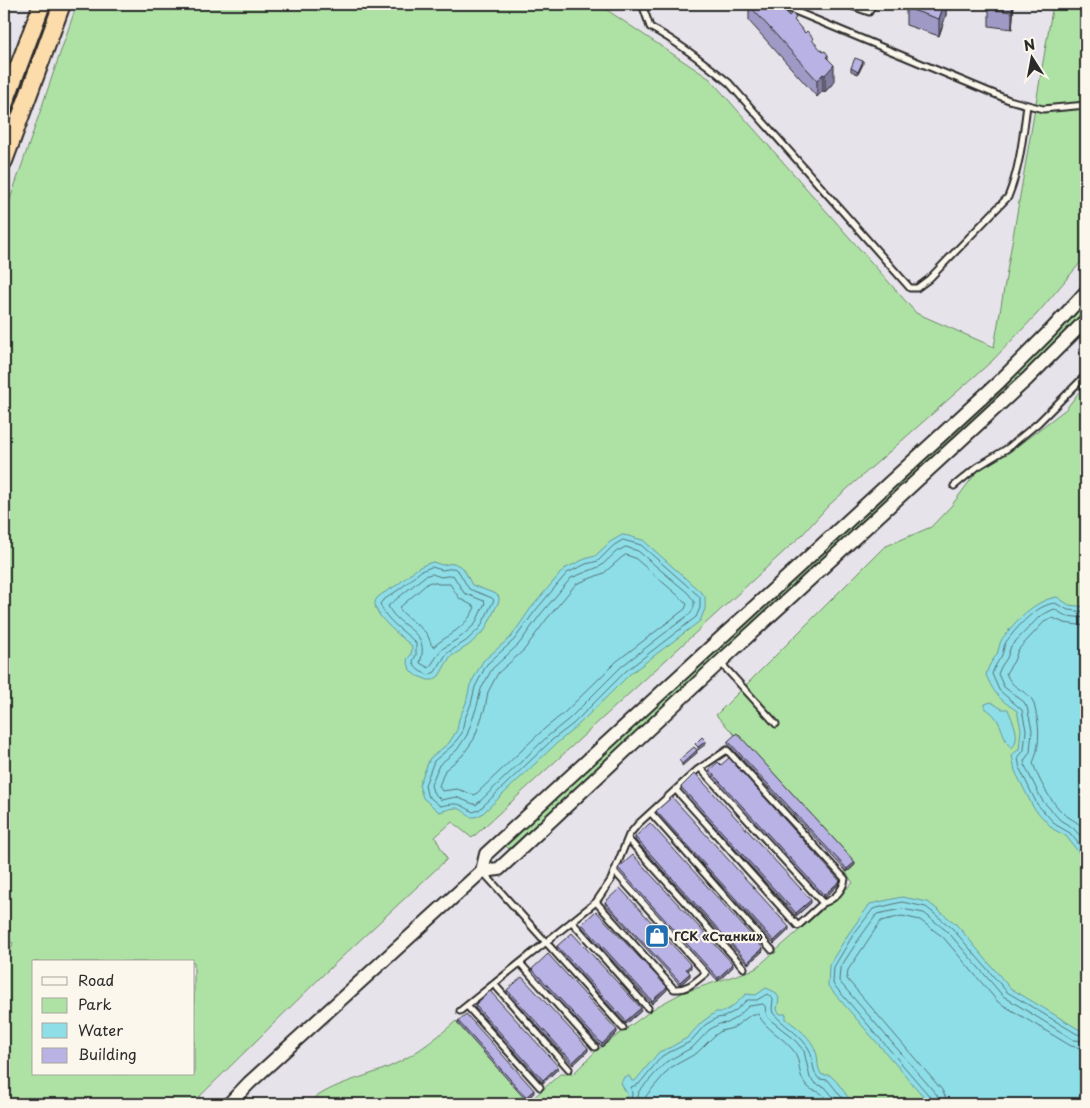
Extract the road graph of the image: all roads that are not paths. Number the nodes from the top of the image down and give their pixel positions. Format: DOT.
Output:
graph roads {
  1 [pos="42,4"];
  2 [pos="62,4"];
  3 [pos="642,4"];
  4 [pos="778,4"];
  5 [pos="846,4"];
  6 [pos="872,4"];
  7 [pos="4,104"];
  8 [pos="1086,104"];
  9 [pos="1027,105"];
  10 [pos="4,161"];
  11 [pos="1086,292"];
  12 [pos="1086,320"];
  13 [pos="1086,377"];
  14 [pos="954,486"];
  15 [pos="720,662"];
  16 [pos="776,724"];
  17 [pos="701,769"];
  18 [pos="676,790"];
  19 [pos="651,813"];
  20 [pos="628,838"];
  21 [pos="482,871"];
  22 [pos="615,872"];
  23 [pos="596,902"];
  24 [pos="823,903"];
  25 [pos="572,922"];
  26 [pos="546,942"];
  27 [pos="772,950"];
  28 [pos="520,964"];
  29 [pos="744,968"];
  30 [pos="494,984"];
  31 [pos="467,1006"];
  32 [pos="648,1008"];
  33 [pos="460,1011"];
  34 [pos="623,1028"];
  35 [pos="595,1047"];
  36 [pos="569,1069"];
  37 [pos="540,1087"];
  38 [pos="229,1104"];
  1 -- 7 [label="highway"];
  2 -- 10 [label="highway"];
  3 -- 9 [label="lane"];
  4 -- 9 [label="lane"];
  5 -- 6 [label="lane"];
  8 -- 9 [label="lane"];
  11 -- 21 [label="street"];
  12 -- 15 [label="street"];
  13 -- 14 [label="lane"];
  15 -- 16 [label="lane"];
  15 -- 21 [label="street"];
  17 -- 18 [label="lane"];
  17 -- 24 [label="lane"];
  17 -- 24 [label="lane"];
  18 -- 19 [label="lane"];
  18 -- 24 [label="lane"];
  19 -- 20 [label="lane"];
  19 -- 27 [label="lane"];
  20 -- 22 [label="lane"];
  20 -- 29 [label="lane"];
  21 -- 26 [label="lane"];
  21 -- 38 [label="street"];
  22 -- 23 [label="lane"];
  22 -- 23 [label="lane"];
  23 -- 25 [label="lane"];
  25 -- 26 [label="lane"];
  25 -- 32 [label="lane"];
  26 -- 28 [label="lane"];
  26 -- 34 [label="lane"];
  28 -- 30 [label="lane"];
  28 -- 35 [label="lane"];
  30 -- 31 [label="lane"];
  30 -- 36 [label="lane"];
  31 -- 33 [label="lane"];
  31 -- 37 [label="lane"];
}
